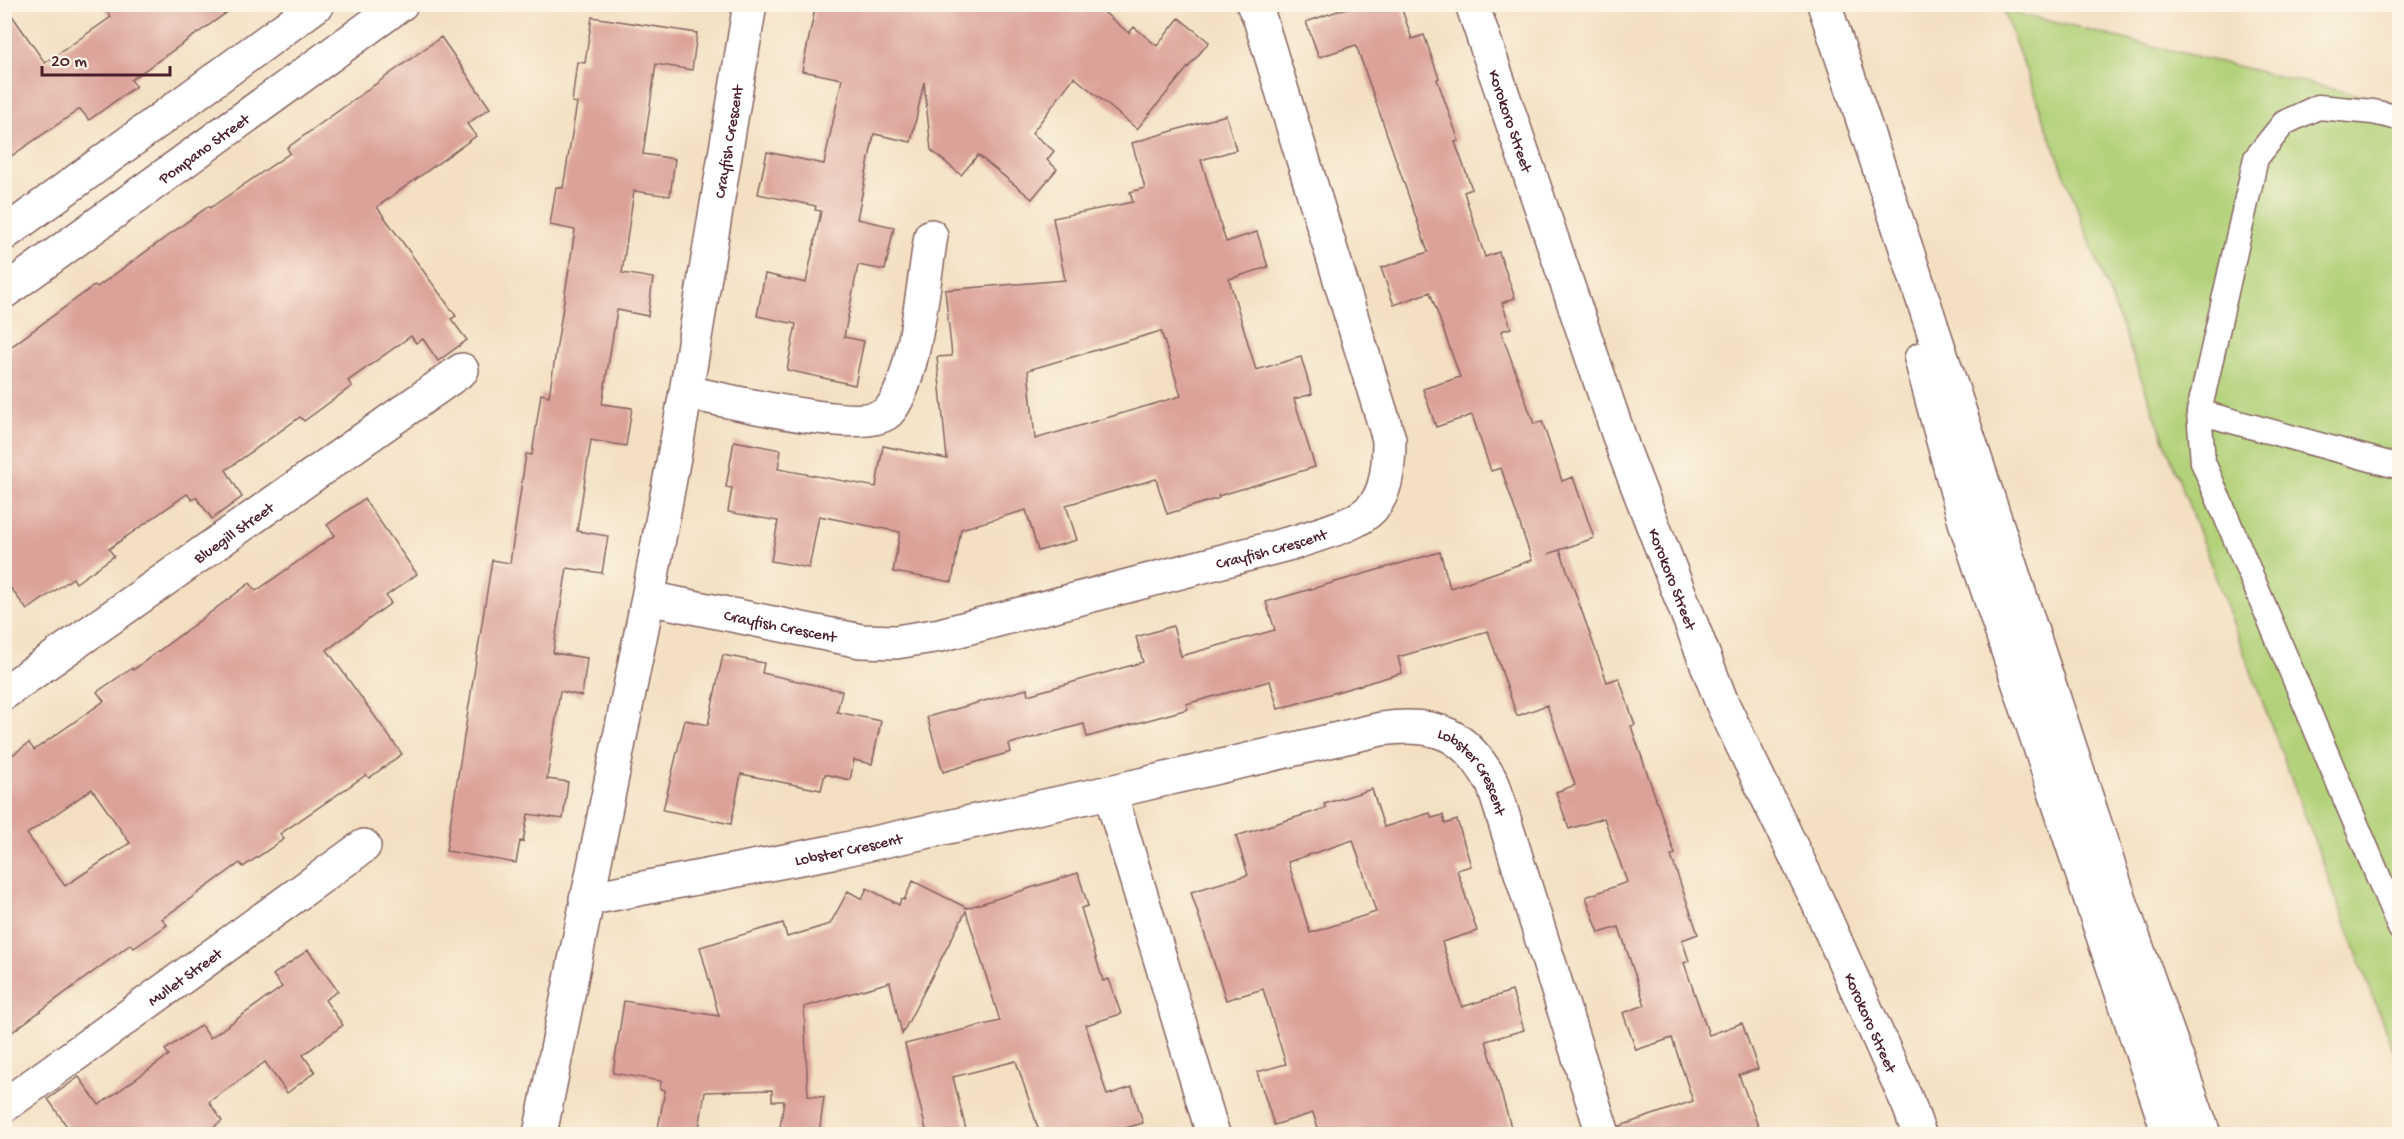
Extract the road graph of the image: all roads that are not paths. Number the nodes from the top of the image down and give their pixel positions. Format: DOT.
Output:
graph roads {
  1 [pos="318,4"];
  2 [pos="401,4"];
  3 [pos="750,4"];
  4 [pos="1253,4"];
  5 [pos="1472,4"];
  6 [pos="1824,4"];
  7 [pos="162,118"];
  8 [pos="2400,118"];
  9 [pos="189,160"];
  10 [pos="4,234"];
  11 [pos="931,236"];
  12 [pos="1905,245"];
  13 [pos="4,292"];
  14 [pos="462,370"];
  15 [pos="686,392"];
  16 [pos="2199,412"];
  17 [pos="2400,467"];
  18 [pos="648,598"];
  19 [pos="7,686"];
  20 [pos="1110,792"];
  21 [pos="364,846"];
  22 [pos="586,899"];
  23 [pos="2121,903"];
  24 [pos="2400,928"];
  25 [pos="4,1106"];
  26 [pos="540,1134"];
  27 [pos="1213,1134"];
  28 [pos="1603,1134"];
  29 [pos="1919,1134"];
  30 [pos="2169,1134"];
  31 [pos="2204,1134"];
  32 [pos="2228,1134"];
  1 -- 7 [label="main road"];
  2 -- 9 [label="main road, Pompano Street"];
  3 -- 15 [label="main road, Crayfish Crescent"];
  4 -- 18 [label="main road, Crayfish Crescent"];
  5 -- 29 [label="main road, Korokoro Street"];
  6 -- 12 [label="main road"];
  7 -- 9 [label="main road"];
  7 -- 10 [label="main road"];
  8 -- 16 [label="lane"];
  9 -- 13 [label="main road, Pompano Street"];
  11 -- 15 [label="main road"];
  12 -- 23 [label="main road"];
  12 -- 30 [label="main road"];
  14 -- 19 [label="main road, Bluegill Street"];
  15 -- 18 [label="main road, Crayfish Crescent"];
  16 -- 17 [label="lane"];
  16 -- 24 [label="lane"];
  18 -- 22 [label="main road, Crayfish Crescent"];
  20 -- 22 [label="main road, Lobster Crescent"];
  20 -- 27 [label="main road"];
  20 -- 28 [label="main road, Lobster Crescent"];
  21 -- 25 [label="main road, Mullet Street"];
  22 -- 26 [label="main road, Crayfish Crescent"];
  23 -- 31 [label="main road"];
  23 -- 32 [label="main road"];
}
